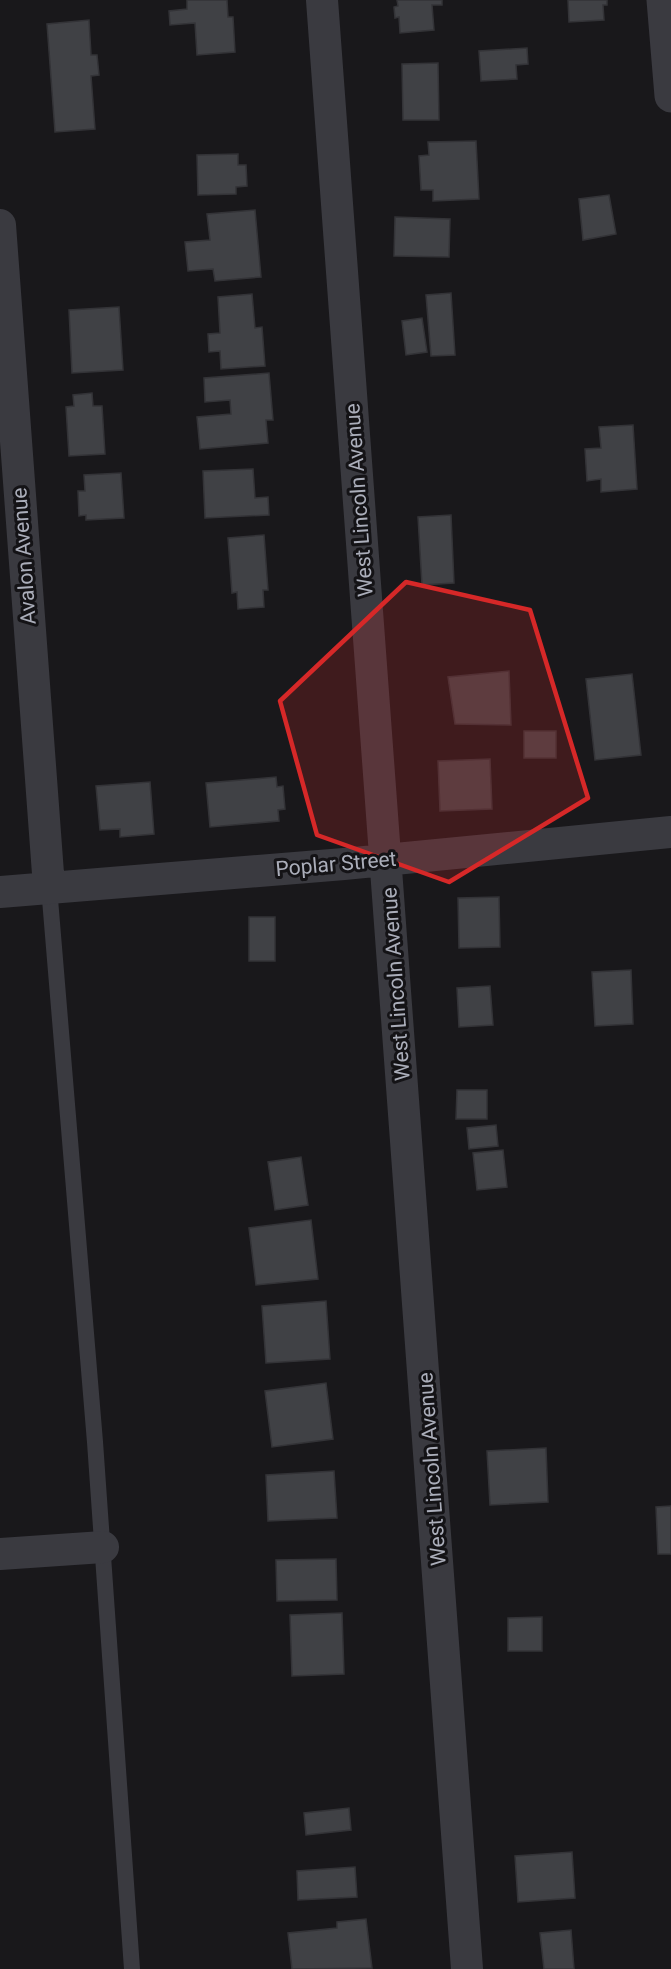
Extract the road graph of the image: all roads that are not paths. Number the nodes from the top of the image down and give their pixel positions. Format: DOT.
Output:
graph roads {
  1 [pos="322,0"];
  2 [pos="663,0"];
  3 [pos="671,96"];
  4 [pos="0,225"];
  5 [pos="671,832"];
  6 [pos="386,859"];
  7 [pos="49,887"];
  8 [pos="0,892"];
  9 [pos="103,1546"];
  10 [pos="0,1554"];
  11 [pos="132,1969"];
  12 [pos="467,1969"];
  1 -- 6 [label="street, West Lincoln Avenue"];
  2 -- 3 [label="street"];
  4 -- 7 [label="street, Avalon Avenue"];
  5 -- 6 [label="street, Poplar Street"];
  6 -- 7 [label="street, Poplar Street"];
  6 -- 12 [label="street, West Lincoln Avenue"];
  7 -- 8 [label="street, Poplar Street"];
  7 -- 9 [label="lane"];
  9 -- 10 [label="street"];
  9 -- 11 [label="lane"];
}
